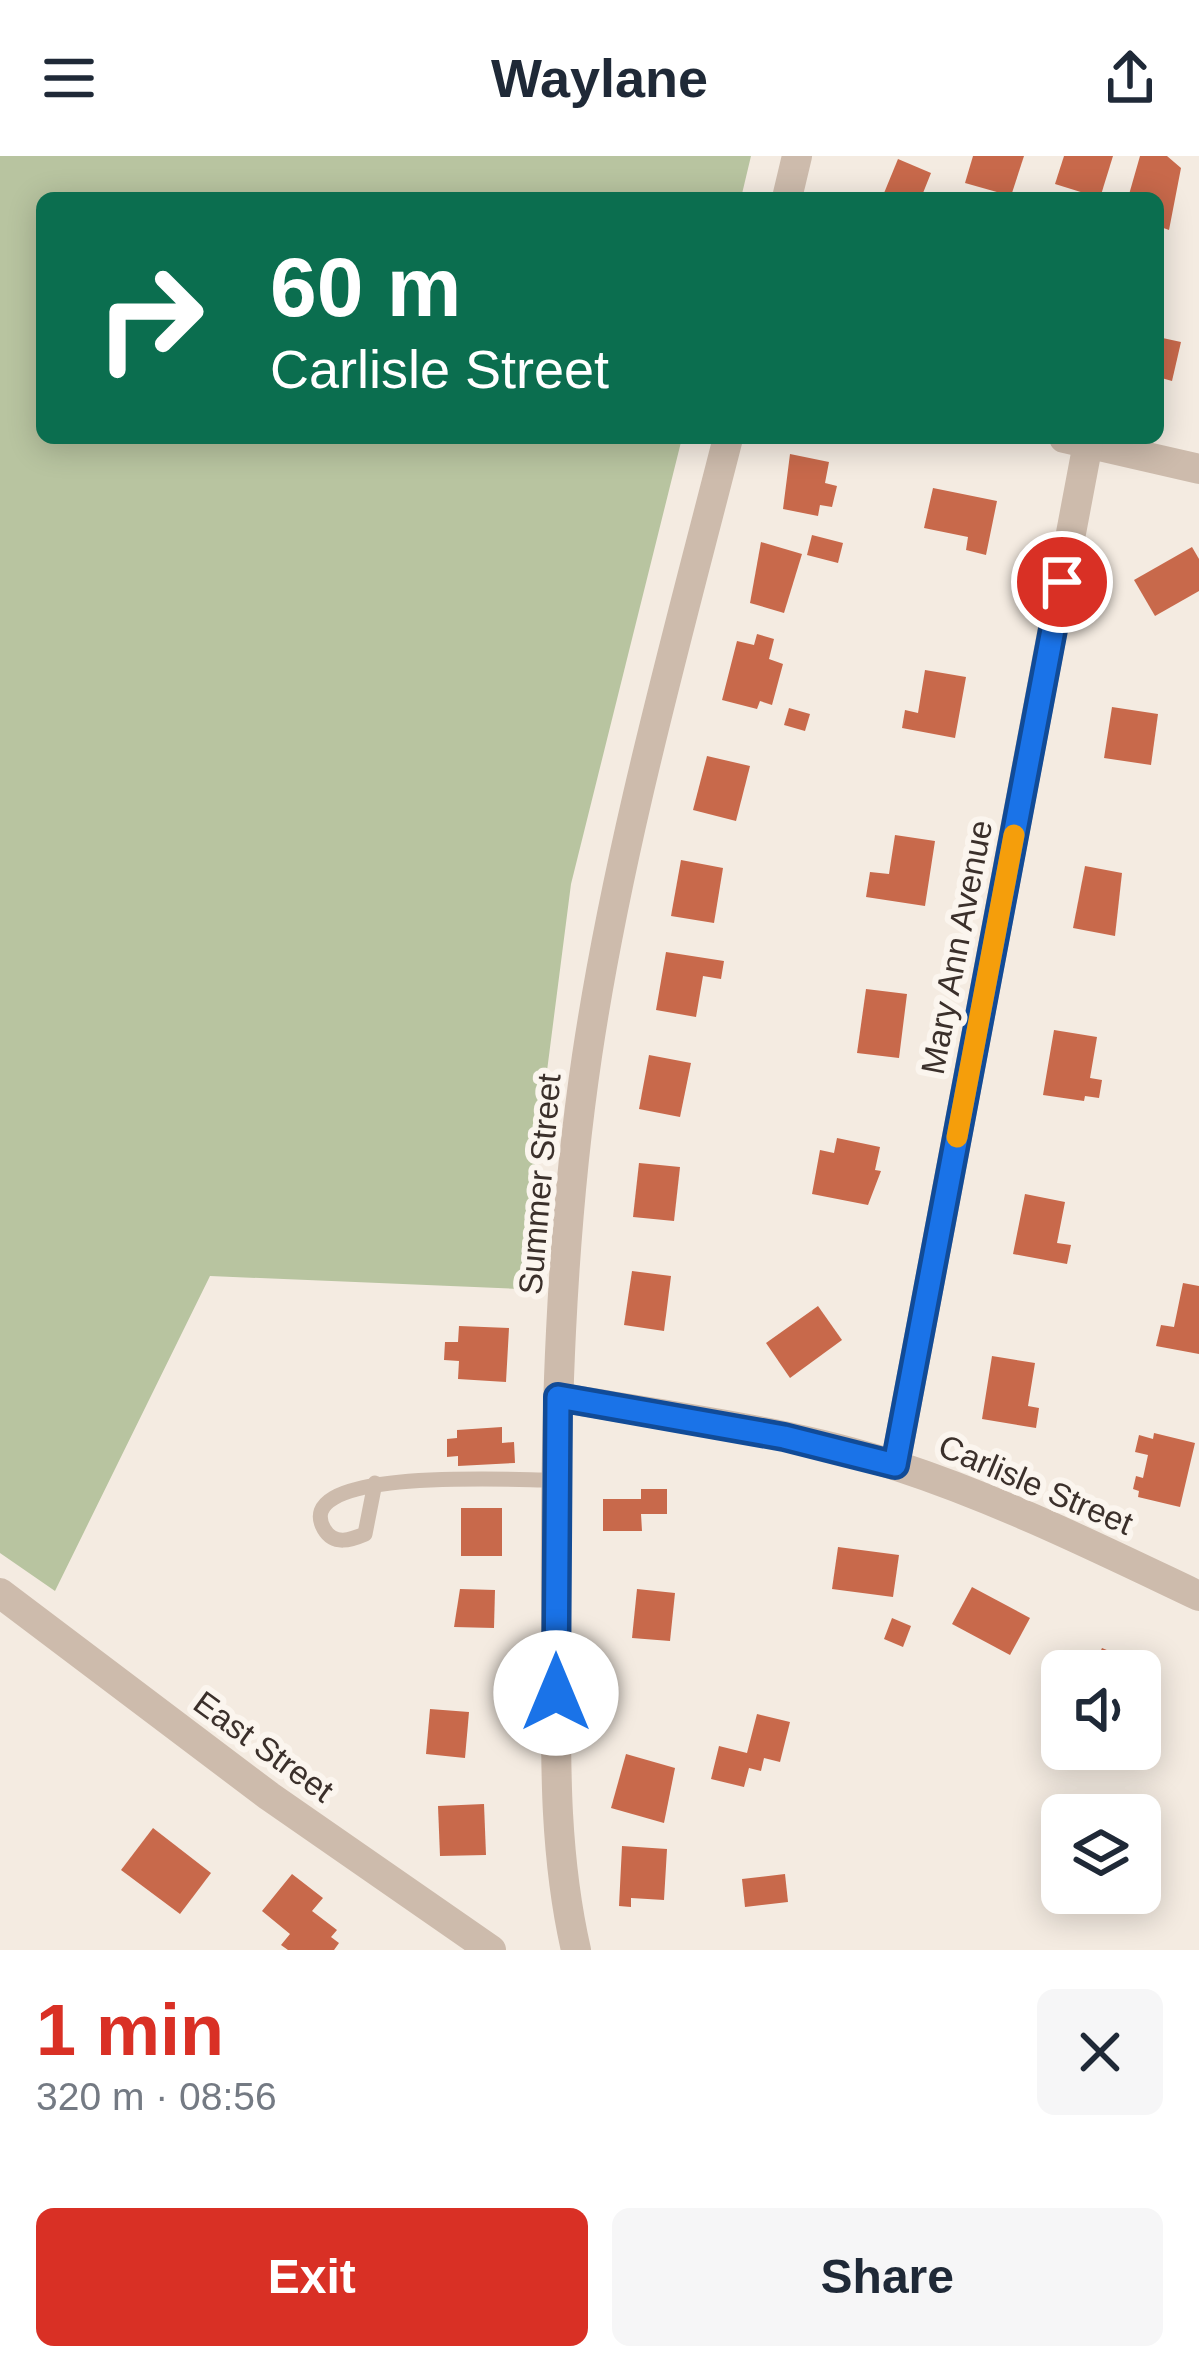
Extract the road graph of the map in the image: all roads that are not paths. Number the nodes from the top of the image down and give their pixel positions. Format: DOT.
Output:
graph roads {
  1 [pos="797,156"];
  2 [pos="788,192"];
  3 [pos="727,444"];
  4 [pos="1075,444"];
  5 [pos="1092,444"];
  6 [pos="1199,470"];
  7 [pos="558,1397"];
  8 [pos="895,1465"];
  9 [pos="556,1480"];
  10 [pos="375,1484"];
  11 [pos="0,1593"];
  12 [pos="1199,1596"];
  13 [pos="491,1950"];
  14 [pos="576,1950"];
  1 -- 2 [label="street"];
  3 -- 7 [label="street, Summer Street"];
  4 -- 8 [label="street, Mary Ann Avenue"];
  5 -- 6 [label="street"];
  7 -- 8 [label="street, Carlisle Street"];
  7 -- 9 [label="street, Summer Street"];
  8 -- 12 [label="street, Carlisle Street"];
  9 -- 10 [label="lane"];
  9 -- 14 [label="street, Summer Street"];
  11 -- 13 [label="street, East Street"];
}
